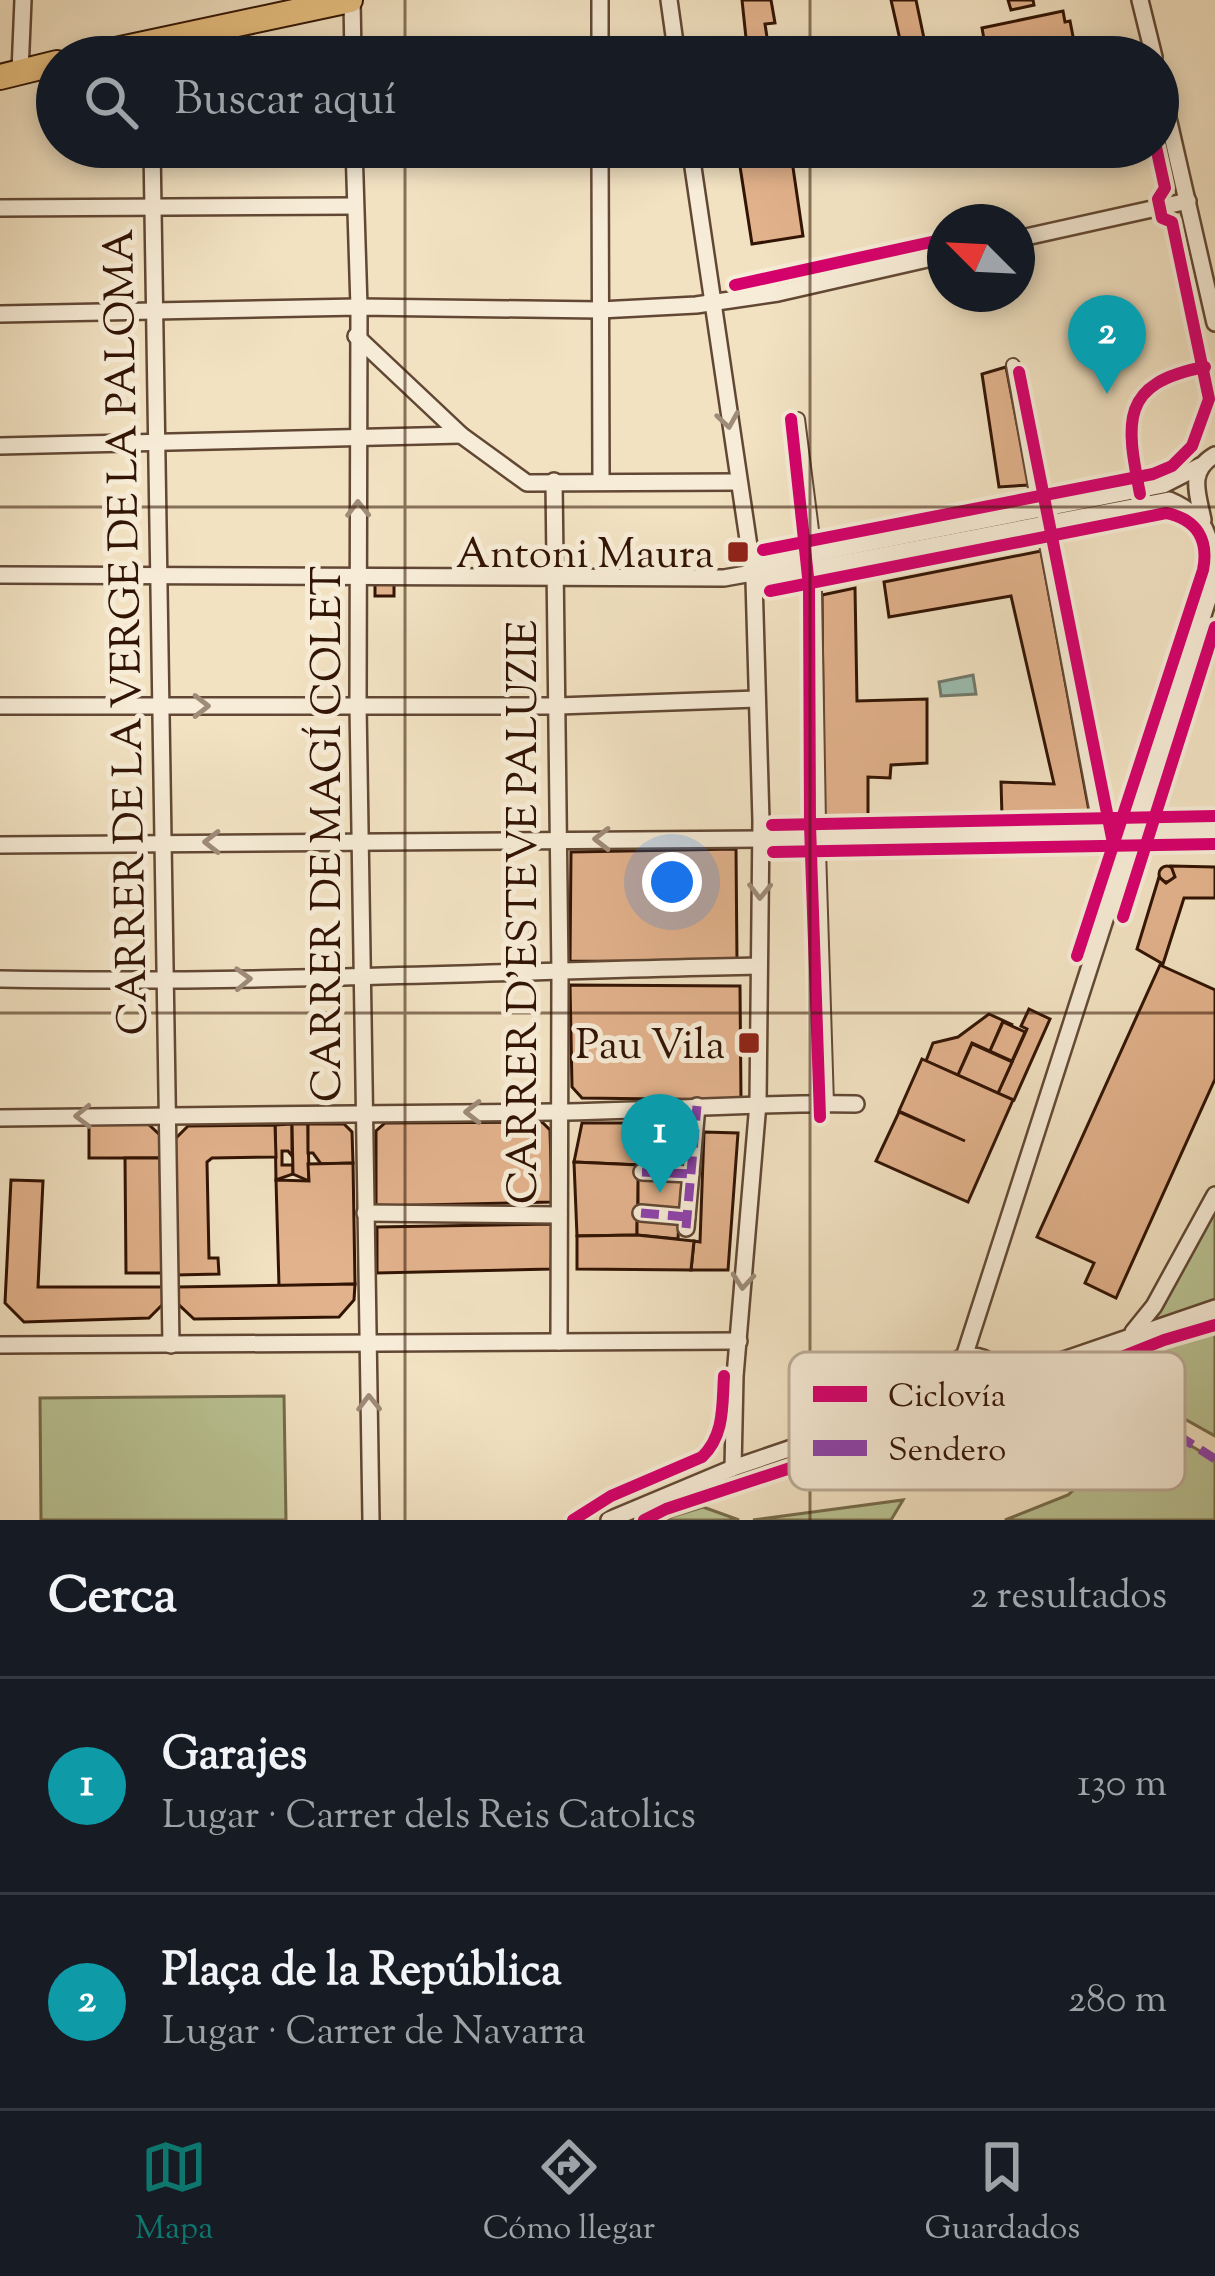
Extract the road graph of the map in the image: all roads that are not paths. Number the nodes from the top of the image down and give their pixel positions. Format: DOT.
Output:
graph roads {
  1 [pos="23,0"];
  2 [pos="351,0"];
  3 [pos="600,0"];
  4 [pos="669,0"];
  5 [pos="1140,0"];
  6 [pos="203,36"];
  7 [pos="352,36"];
  8 [pos="600,36"];
  9 [pos="674,36"];
  10 [pos="1149,36"];
  11 [pos="10,74"];
  12 [pos="1179,163"];
  13 [pos="152,168"];
  14 [pos="354,168"];
  15 [pos="600,168"];
  16 [pos="693,168"];
  17 [pos="1188,201"];
  18 [pos="153,206"];
  19 [pos="355,206"];
  20 [pos="0,208"];
  21 [pos="1035,235"];
  22 [pos="927,259"];
  23 [pos="710,304"];
  24 [pos="359,307"];
  25 [pos="600,310"];
  26 [pos="155,312"];
  27 [pos="0,314"];
  28 [pos="1215,323"];
  29 [pos="356,336"];
  30 [pos="1013,365"];
  31 [pos="797,419"];
  32 [pos="1215,434"];
  33 [pos="461,435"];
  34 [pos="357,439"];
  35 [pos="157,445"];
  36 [pos="0,446"];
  37 [pos="1207,460"];
  38 [pos="601,480"];
  39 [pos="554,481"];
  40 [pos="738,482"];
  41 [pos="1205,509"];
  42 [pos="1040,517"];
  43 [pos="813,538"];
  44 [pos="752,573"];
  45 [pos="158,574"];
  46 [pos="0,575"];
  47 [pos="554,576"];
  48 [pos="359,577"];
  49 [pos="1215,578"];
  50 [pos="815,592"];
  51 [pos="1204,604"];
  52 [pos="757,699"];
  53 [pos="358,705"];
  54 [pos="0,706"];
  55 [pos="158,706"];
  56 [pos="558,706"];
  57 [pos="818,824"];
  58 [pos="1100,830"];
  59 [pos="1215,830"];
  60 [pos="1133,831"];
  61 [pos="761,838"];
  62 [pos="556,839"];
  63 [pos="361,842"];
  64 [pos="160,843"];
  65 [pos="0,845"];
  66 [pos="819,850"];
  67 [pos="759,966"];
  68 [pos="560,973"];
  69 [pos="362,974"];
  70 [pos="0,979"];
  71 [pos="166,982"];
  72 [pos="758,1103"];
  73 [pos="827,1103"];
  74 [pos="856,1104"];
  75 [pos="697,1106"];
  76 [pos="362,1111"];
  77 [pos="560,1112"];
  78 [pos="167,1115"];
  79 [pos="0,1118"];
  80 [pos="641,1172"];
  81 [pos="691,1174"];
  82 [pos="1215,1195"];
  83 [pos="365,1213"];
  84 [pos="641,1213"];
  85 [pos="559,1214"];
  86 [pos="1215,1308"];
  87 [pos="977,1316"];
  88 [pos="1126,1338"];
  89 [pos="739,1341"];
  90 [pos="559,1342"];
  91 [pos="0,1345"];
  92 [pos="171,1345"];
  93 [pos="369,1346"];
  94 [pos="961,1352"];
  95 [pos="986,1352"];
  96 [pos="1086,1352"];
  97 [pos="789,1449"];
  98 [pos="733,1468"];
  99 [pos="370,1520"];
  100 [pos="609,1520"];
  1 -- 11 [label="street"];
  2 -- 6 [label="main road"];
  2 -- 7 [label="street"];
  3 -- 8 [label="street"];
  4 -- 9 [label="street"];
  5 -- 10 [label="street"];
  12 -- 17 [label="street"];
  13 -- 18 [label="street, CARRER DE LA VERGE DE LA PALOMA"];
  14 -- 19 [label="street, CARRER DE MAGÍ COLET"];
  15 -- 25 [label="street"];
  16 -- 23 [label="street"];
  17 -- 21 [label="street"];
  17 -- 28 [label="street"];
  18 -- 19 [label="street"];
  18 -- 20 [label="street"];
  18 -- 26 [label="street, CARRER DE LA VERGE DE LA PALOMA"];
  19 -- 24 [label="street, CARRER DE MAGÍ COLET"];
  22 -- 23 [label="street"];
  23 -- 25 [label="street"];
  23 -- 40 [label="street, one-way"];
  24 -- 25 [label="street"];
  24 -- 26 [label="street"];
  24 -- 29 [label="street, CARRER DE MAGÍ COLET"];
  25 -- 38 [label="street"];
  26 -- 27 [label="street"];
  26 -- 35 [label="street, CARRER DE LA VERGE DE LA PALOMA"];
  29 -- 33 [label="street"];
  29 -- 34 [label="street, CARRER DE MAGÍ COLET"];
  30 -- 42 [label="street"];
  31 -- 43 [label="street"];
  32 -- 37 [label="street"];
  33 -- 34 [label="street"];
  33 -- 39 [label="street"];
  34 -- 35 [label="street"];
  48 -- 34 [label="street, CARRER DE MAGÍ COLET, one-way"];
  35 -- 36 [label="street"];
  35 -- 45 [label="street, CARRER DE LA VERGE DE LA PALOMA"];
  37 -- 41 [label="street"];
  37 -- 42 [label="street"];
  38 -- 39 [label="street"];
  38 -- 40 [label="street"];
  39 -- 47 [label="street, CARRER D'ESTEVE PALUZIE"];
  40 -- 44 [label="street"];
  41 -- 42 [label="street"];
  41 -- 51 [label="street"];
  42 -- 44 [label="street"];
  42 -- 58 [label="street"];
  44 -- 47 [label="street"];
  44 -- 52 [label="street"];
  45 -- 46 [label="street"];
  45 -- 48 [label="street"];
  45 -- 55 [label="street, CARRER DE LA VERGE DE LA PALOMA"];
  47 -- 48 [label="street"];
  47 -- 56 [label="street, CARRER D'ESTEVE PALUZIE"];
  48 -- 53 [label="street, CARRER DE MAGÍ COLET"];
  49 -- 51 [label="street"];
  50 -- 57 [label="street"];
  51 -- 60 [label="street"];
  52 -- 56 [label="street"];
  52 -- 61 [label="street"];
  55 -- 53 [label="street, one-way"];
  53 -- 56 [label="street"];
  53 -- 63 [label="street, CARRER DE MAGÍ COLET"];
  54 -- 55 [label="street"];
  55 -- 64 [label="street, CARRER DE LA VERGE DE LA PALOMA"];
  56 -- 62 [label="street, CARRER D'ESTEVE PALUZIE"];
  58 -- 60 [label="street"];
  58 -- 61 [label="street"];
  59 -- 60 [label="street"];
  60 -- 87 [label="street"];
  61 -- 62 [label="street, one-way"];
  61 -- 67 [label="street, one-way"];
  62 -- 63 [label="street"];
  62 -- 68 [label="street, CARRER D'ESTEVE PALUZIE"];
  63 -- 64 [label="street, one-way"];
  63 -- 69 [label="street, CARRER DE MAGÍ COLET"];
  64 -- 65 [label="street"];
  64 -- 71 [label="street, CARRER DE LA VERGE DE LA PALOMA"];
  66 -- 73 [label="street"];
  67 -- 68 [label="street"];
  67 -- 72 [label="street"];
  68 -- 69 [label="street"];
  68 -- 77 [label="street, CARRER D'ESTEVE PALUZIE"];
  71 -- 69 [label="street, one-way"];
  69 -- 76 [label="street, CARRER DE MAGÍ COLET"];
  70 -- 71 [label="street"];
  71 -- 78 [label="street, CARRER DE LA VERGE DE LA PALOMA"];
  72 -- 73 [label="street"];
  72 -- 75 [label="street"];
  72 -- 89 [label="street, one-way"];
  73 -- 74 [label="street"];
  75 -- 77 [label="street"];
  75 -- 81 [label="street"];
  77 -- 76 [label="street, one-way"];
  76 -- 78 [label="street"];
  76 -- 83 [label="street, CARRER DE MAGÍ COLET"];
  77 -- 85 [label="street, CARRER D'ESTEVE PALUZIE"];
  78 -- 79 [label="street, one-way"];
  78 -- 92 [label="street, CARRER DE LA VERGE DE LA PALOMA"];
  80 -- 81 [label="street"];
  81 -- 84 [label="street"];
  82 -- 88 [label="street"];
  83 -- 85 [label="street"];
  83 -- 93 [label="street, CARRER DE MAGÍ COLET"];
  85 -- 90 [label="street, CARRER D'ESTEVE PALUZIE"];
  86 -- 88 [label="street"];
  87 -- 94 [label="street"];
  87 -- 95 [label="street"];
  88 -- 96 [label="street"];
  89 -- 90 [label="street"];
  89 -- 98 [label="street"];
  90 -- 93 [label="street"];
  91 -- 92 [label="street"];
  92 -- 93 [label="street"];
  99 -- 93 [label="street, CARRER DE MAGÍ COLET, one-way"];
  97 -- 98 [label="street"];
  98 -- 100 [label="street"];
}
